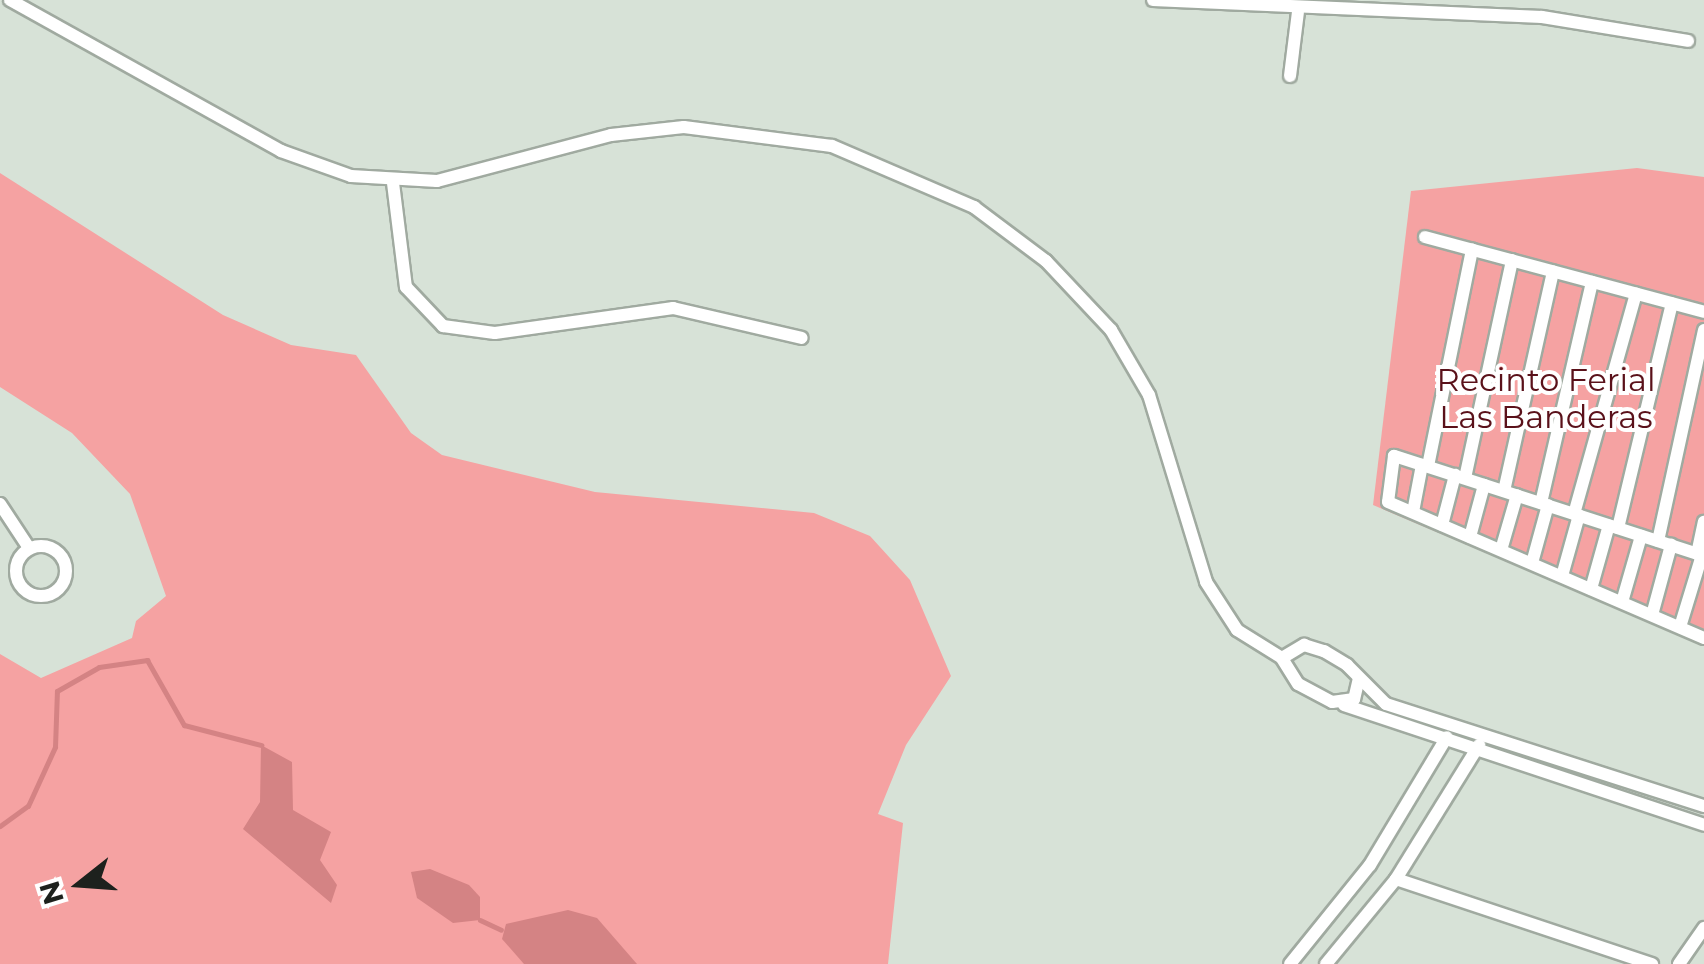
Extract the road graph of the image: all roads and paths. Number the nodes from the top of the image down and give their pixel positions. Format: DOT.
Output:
graph roads {
  1 [pos="10,0"];
  2 [pos="1154,0"];
  3 [pos="1416,6"];
  4 [pos="1298,12"];
  5 [pos="1688,41"];
  6 [pos="1290,76"];
  7 [pos="393,183"];
  8 [pos="1425,236"];
  9 [pos="1472,249"];
  10 [pos="1512,260"];
  11 [pos="1552,271"];
  12 [pos="1592,282"];
  13 [pos="1636,294"];
  14 [pos="1672,304"];
  15 [pos="1704,312"];
  16 [pos="1704,330"];
  17 [pos="802,338"];
  18 [pos="1425,466"];
  19 [pos="1460,477"];
  20 [pos="1484,485"];
  21 [pos="1510,493"];
  22 [pos="0,504"];
  23 [pos="1544,504"];
  24 [pos="1412,512"];
  25 [pos="1576,514"];
  26 [pos="1442,525"];
  27 [pos="1704,525"];
  28 [pos="1614,526"];
  29 [pos="1641,536"];
  30 [pos="1470,537"];
  31 [pos="1664,543"];
  32 [pos="29,548"];
  33 [pos="1501,550"];
  34 [pos="1701,555"];
  35 [pos="1532,564"];
  36 [pos="1562,576"];
  37 [pos="1591,589"];
  38 [pos="1622,602"];
  39 [pos="1652,615"];
  40 [pos="1680,628"];
  41 [pos="1704,638"];
  42 [pos="1282,658"];
  43 [pos="1358,678"];
  44 [pos="1344,704"];
  45 [pos="1452,726"];
  46 [pos="1484,736"];
  47 [pos="1445,741"];
  48 [pos="1476,751"];
  49 [pos="1704,806"];
  50 [pos="1704,825"];
  51 [pos="1396,878"];
  52 [pos="1704,928"];
  53 [pos="1304,950"];
  54 [pos="1290,964"];
  55 [pos="1318,964"];
  56 [pos="1326,964"];
  57 [pos="1652,964"];
  58 [pos="1679,964"];
  1 -- 7 [label="street"];
  2 -- 4 [label="street"];
  3 -- 4 [label="street"];
  3 -- 5 [label="street"];
  4 -- 6 [label="street"];
  7 -- 17 [label="street"];
  7 -- 42 [label="street"];
  8 -- 9 [label="street"];
  9 -- 10 [label="street"];
  9 -- 18 [label="street"];
  10 -- 11 [label="street"];
  10 -- 19 [label="street"];
  11 -- 12 [label="street"];
  11 -- 21 [label="street"];
  12 -- 13 [label="street"];
  12 -- 23 [label="street"];
  13 -- 14 [label="street"];
  13 -- 25 [label="street"];
  14 -- 15 [label="street"];
  14 -- 28 [label="street"];
  16 -- 31 [label="street"];
  18 -- 19 [label="street"];
  18 -- 24 [label="street"];
  18 -- 24 [label="street"];
  19 -- 20 [label="street"];
  19 -- 26 [label="street"];
  20 -- 21 [label="street"];
  20 -- 30 [label="street"];
  21 -- 23 [label="street"];
  21 -- 33 [label="street"];
  22 -- 32 [label="street"];
  23 -- 25 [label="street"];
  23 -- 35 [label="street"];
  24 -- 26 [label="street"];
  25 -- 28 [label="street"];
  25 -- 36 [label="street"];
  26 -- 30 [label="street"];
  27 -- 34 [label="street"];
  28 -- 29 [label="street"];
  28 -- 37 [label="street"];
  29 -- 31 [label="street"];
  29 -- 38 [label="street"];
  30 -- 33 [label="street"];
  31 -- 34 [label="street"];
  31 -- 39 [label="street"];
  32 -- 32 [label="street"];
  33 -- 35 [label="street"];
  34 -- 40 [label="street"];
  35 -- 36 [label="street"];
  36 -- 37 [label="street"];
  37 -- 38 [label="street"];
  38 -- 39 [label="street"];
  39 -- 40 [label="street"];
  40 -- 41 [label="street"];
  42 -- 43 [label="street"];
  42 -- 44 [label="street"];
  43 -- 44 [label="street"];
  43 -- 45 [label="street"];
  44 -- 47 [label="street"];
  45 -- 46 [label="street"];
  45 -- 47 [label="street"];
  46 -- 48 [label="street"];
  46 -- 49 [label="street"];
  47 -- 48 [label="street"];
  47 -- 53 [label="street"];
  48 -- 50 [label="street"];
  48 -- 51 [label="street"];
  51 -- 56 [label="street"];
  51 -- 57 [label="street"];
  52 -- 58 [label="street"];
  53 -- 54 [label="street"];
  53 -- 55 [label="street"];
}
